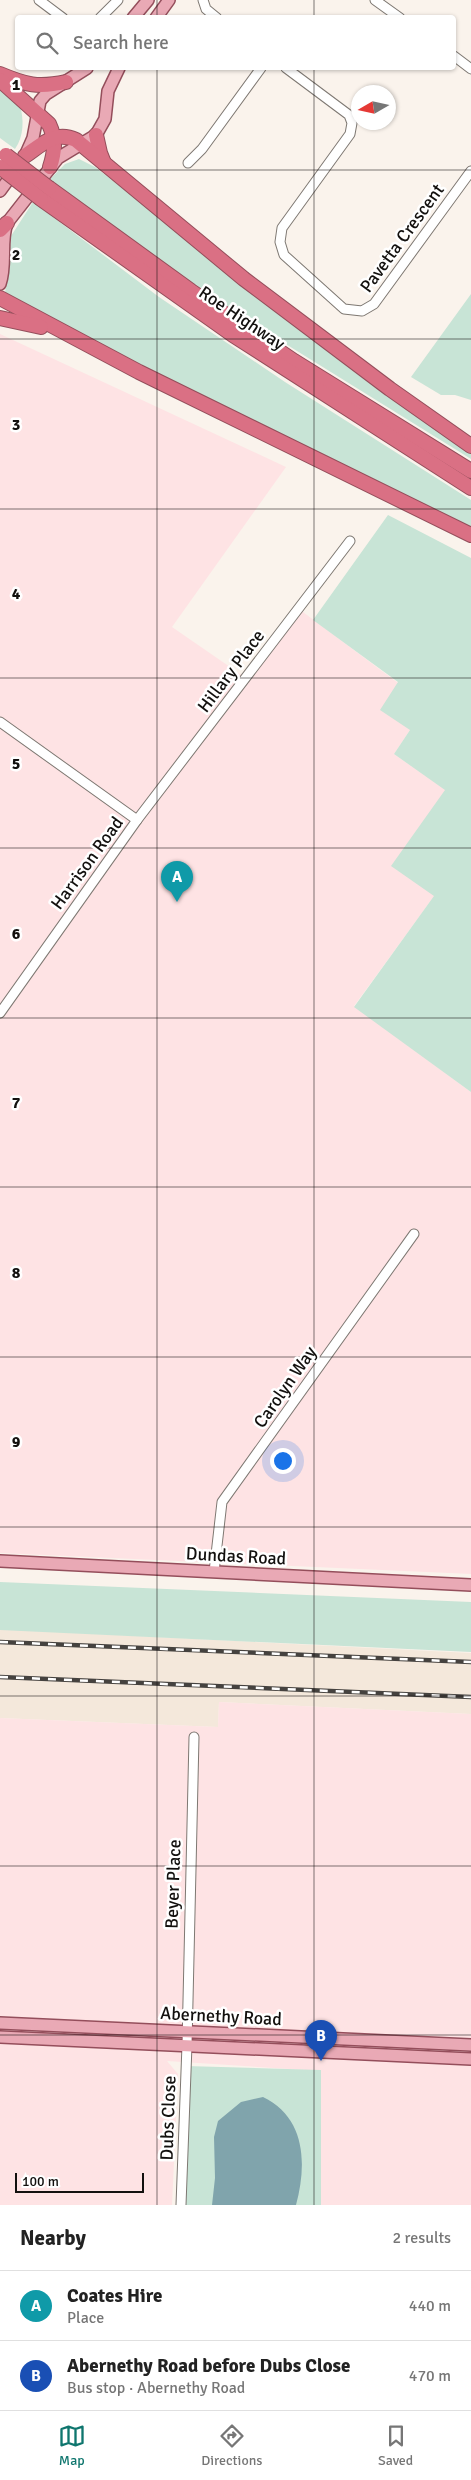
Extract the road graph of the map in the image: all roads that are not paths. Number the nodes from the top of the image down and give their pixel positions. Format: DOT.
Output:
graph roads {
  1 [pos="39,0"];
  2 [pos="118,0"];
  3 [pos="148,0"];
  4 [pos="169,0"];
  5 [pos="203,0"];
  6 [pos="375,0"];
  7 [pos="59,15"];
  8 [pos="103,15"];
  9 [pos="136,15"];
  10 [pos="158,15"];
  11 [pos="213,15"];
  12 [pos="396,15"];
  13 [pos="456,58"];
  14 [pos="471,69"];
  15 [pos="84,70"];
  16 [pos="118,70"];
  17 [pos="260,70"];
  18 [pos="289,70"];
  19 [pos="0,74"];
  20 [pos="0,80"];
  21 [pos="66,82"];
  22 [pos="36,111"];
  23 [pos="96,135"];
  24 [pos="54,137"];
  25 [pos="80,144"];
  26 [pos="25,156"];
  27 [pos="2,158"];
  28 [pos="188,163"];
  29 [pos="50,167"];
  30 [pos="108,168"];
  31 [pos="471,170"];
  32 [pos="0,191"];
  33 [pos="45,194"];
  34 [pos="3,226"];
  35 [pos="0,284"];
  36 [pos="0,298"];
  37 [pos="0,318"];
  38 [pos="59,331"];
  39 [pos="471,446"];
  40 [pos="471,471"];
  41 [pos="471,488"];
  42 [pos="471,535"];
  43 [pos="350,541"];
  44 [pos="0,722"];
  45 [pos="137,820"];
  46 [pos="0,1013"];
  47 [pos="414,1234"];
  48 [pos="0,1561"];
  49 [pos="214,1572"];
  50 [pos="471,1585"];
  51 [pos="194,1737"];
  52 [pos="0,2023"];
  53 [pos="186,2032"];
  54 [pos="0,2038"];
  55 [pos="187,2045"];
  56 [pos="471,2045"];
  57 [pos="471,2059"];
  58 [pos="181,2205"];
  1 -- 7 [label="street"];
  2 -- 8 [label="street"];
  3 -- 9 [label="main road"];
  4 -- 10 [label="main road"];
  5 -- 11 [label="street"];
  6 -- 12 [label="street"];
  13 -- 14 [label="street"];
  15 -- 21 [label="main road"];
  16 -- 23 [label="main road"];
  17 -- 28 [label="street"];
  18 -- 31 [label="street, Pavetta Crescent"];
  19 -- 21 [label="highway"];
  20 -- 22 [label="highway"];
  21 -- 22 [label="main road"];
  22 -- 24 [label="highway"];
  22 -- 26 [label="main road"];
  23 -- 25 [label="main road"];
  23 -- 30 [label="highway"];
  24 -- 25 [label="highway"];
  24 -- 26 [label="highway"];
  24 -- 29 [label="highway"];
  25 -- 29 [label="main road"];
  25 -- 30 [label="highway"];
  26 -- 32 [label="main road"];
  27 -- 33 [label="highway, Roe Highway, bridge"];
  29 -- 34 [label="main road"];
  30 -- 39 [label="highway"];
  33 -- 40 [label="highway, Roe Highway"];
  33 -- 41 [label="highway, Roe Highway"];
  34 -- 35 [label="main road"];
  36 -- 38 [label="highway"];
  37 -- 38 [label="highway"];
  38 -- 42 [label="highway"];
  43 -- 45 [label="street, Hillary Place"];
  44 -- 45 [label="street, Harrison Road"];
  45 -- 46 [label="street, Harrison Road"];
  47 -- 49 [label="street, Carolyn Way"];
  48 -- 49 [label="main road, Dundas Road"];
  49 -- 50 [label="main road, Dundas Road"];
  51 -- 53 [label="street, Beyer Place"];
  52 -- 53 [label="main road, Abernethy Road"];
  53 -- 55 [label="street, Dubs Close"];
  53 -- 56 [label="main road, Abernethy Road"];
  54 -- 55 [label="main road, Abernethy Road"];
  55 -- 57 [label="main road, Abernethy Road"];
  55 -- 58 [label="street, Dubs Close"];
}
